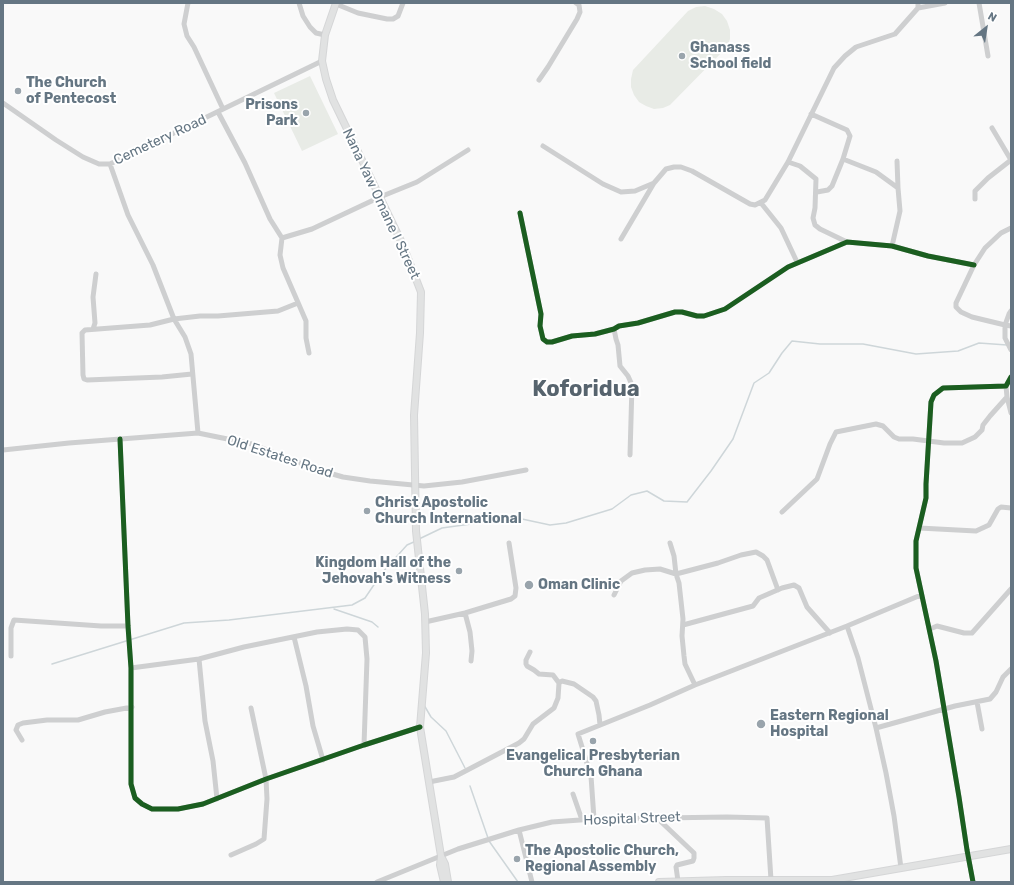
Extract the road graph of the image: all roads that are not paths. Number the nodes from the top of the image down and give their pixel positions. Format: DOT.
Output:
graph roads {
  1 [pos="188,3"];
  2 [pos="299,3"];
  3 [pos="336,3"];
  4 [pos="404,3"];
  5 [pos="576,3"];
  6 [pos="945,3"];
  7 [pos="979,3"];
  8 [pos="918,5"];
  9 [pos="325,35"];
  10 [pos="988,56"];
  11 [pos="322,60"];
  12 [pos="539,80"];
  13 [pos="3,103"];
  14 [pos="221,111"];
  15 [pos="811,114"];
  16 [pos="992,128"];
  17 [pos="543,146"];
  18 [pos="468,150"];
  19 [pos="843,159"];
  20 [pos="1011,160"];
  21 [pos="788,162"];
  22 [pos="897,162"];
  23 [pos="110,164"];
  24 [pos="654,183"];
  25 [pos="898,188"];
  26 [pos="817,192"];
  27 [pos="380,197"];
  28 [pos="974,200"];
  29 [pos="761,203"];
  30 [pos="520,213"];
  31 [pos="1011,228"];
  32 [pos="282,238"];
  33 [pos="621,239"];
  34 [pos="847,242"];
  35 [pos="892,246"];
  36 [pos="798,262"];
  37 [pos="974,265"];
  38 [pos="96,274"];
  39 [pos="298,302"];
  40 [pos="1011,311"];
  41 [pos="174,319"];
  42 [pos="1008,325"];
  43 [pos="93,329"];
  44 [pos="614,329"];
  45 [pos="1011,350"];
  46 [pos="309,353"];
  47 [pos="192,374"];
  48 [pos="1011,377"];
  49 [pos="1006,386"];
  50 [pos="1007,397"];
  51 [pos="1011,413"];
  52 [pos="198,433"];
  53 [pos="120,439"];
  54 [pos="928,441"];
  55 [pos="3,450"];
  56 [pos="630,455"];
  57 [pos="526,470"];
  58 [pos="414,485"];
  59 [pos="1011,508"];
  60 [pos="782,512"];
  61 [pos="919,528"];
  62 [pos="509,543"];
  63 [pos="670,543"];
  64 [pos="676,574"];
  65 [pos="1011,588"];
  66 [pos="778,590"];
  67 [pos="614,595"];
  68 [pos="921,595"];
  69 [pos="465,613"];
  70 [pos="425,622"];
  71 [pos="683,624"];
  72 [pos="128,626"];
  73 [pos="847,626"];
  74 [pos="930,629"];
  75 [pos="830,633"];
  76 [pos="294,637"];
  77 [pos="530,652"];
  78 [pos="11,656"];
  79 [pos="199,660"];
  80 [pos="471,661"];
  81 [pos="131,668"];
  82 [pos="1011,669"];
  83 [pos="559,683"];
  84 [pos="695,685"];
  85 [pos="977,702"];
  86 [pos="132,707"];
  87 [pos="251,708"];
  88 [pos="944,710"];
  89 [pos="600,725"];
  90 [pos="420,727"];
  91 [pos="876,728"];
  92 [pos="982,729"];
  93 [pos="22,740"];
  94 [pos="364,745"];
  95 [pos="323,760"];
  96 [pos="266,779"];
  97 [pos="429,782"];
  98 [pos="573,794"];
  99 [pos="217,799"];
  100 [pos="656,817"];
  101 [pos="594,819"];
  102 [pos="582,820"];
  103 [pos="519,830"];
  104 [pos="1011,849"];
  105 [pos="231,855"];
  106 [pos="441,856"];
  107 [pos="968,856"];
  108 [pos="901,868"];
  109 [pos="771,880"];
  110 [pos="678,881"];
  111 [pos="726,881"];
  112 [pos="832,881"];
  113 [pos="377,882"];
  114 [pos="444,882"];
  115 [pos="448,882"];
  116 [pos="532,882"];
  117 [pos="659,882"];
  118 [pos="973,882"];
  1 -- 14 [label="street"];
  2 -- 9 [label="street"];
  3 -- 4 [label="street"];
  3 -- 9 [label="main road, Nana Yaw Omane I Street"];
  5 -- 12 [label="street"];
  6 -- 8 [label="street"];
  7 -- 10 [label="street"];
  8 -- 15 [label="street"];
  9 -- 11 [label="main road, Nana Yaw Omane I Street"];
  11 -- 14 [label="street, Cemetery Road"];
  11 -- 27 [label="main road, Nana Yaw Omane I Street"];
  13 -- 23 [label="street, Cemetery Road"];
  14 -- 23 [label="street, Cemetery Road"];
  14 -- 32 [label="street"];
  15 -- 19 [label="street"];
  15 -- 21 [label="street"];
  16 -- 20 [label="street"];
  17 -- 24 [label="street"];
  18 -- 27 [label="street"];
  19 -- 25 [label="street"];
  19 -- 26 [label="street"];
  20 -- 28 [label="street"];
  21 -- 26 [label="street"];
  21 -- 29 [label="street"];
  22 -- 25 [label="street"];
  23 -- 41 [label="street"];
  24 -- 29 [label="street"];
  24 -- 33 [label="street"];
  25 -- 35 [label="street"];
  26 -- 34 [label="street"];
  27 -- 32 [label="street"];
  27 -- 58 [label="main road, Nana Yaw Omane I Street"];
  29 -- 36 [label="street"];
  30 -- 44 [label="street"];
  31 -- 37 [label="street"];
  32 -- 39 [label="street"];
  34 -- 35 [label="street"];
  34 -- 36 [label="street"];
  35 -- 37 [label="street"];
  36 -- 44 [label="street"];
  37 -- 42 [label="street"];
  38 -- 43 [label="street"];
  39 -- 41 [label="street"];
  39 -- 46 [label="street"];
  40 -- 42 [label="street"];
  41 -- 43 [label="street"];
  41 -- 47 [label="street"];
  42 -- 45 [label="street"];
  43 -- 47 [label="street"];
  44 -- 56 [label="street"];
  47 -- 52 [label="street"];
  48 -- 49 [label="street"];
  49 -- 50 [label="street"];
  49 -- 54 [label="street"];
  50 -- 51 [label="street"];
  50 -- 54 [label="street"];
  52 -- 53 [label="street, Old Estates Road"];
  52 -- 58 [label="street, Old Estates Road"];
  53 -- 55 [label="street, Old Estates Road"];
  53 -- 72 [label="street"];
  54 -- 60 [label="street"];
  54 -- 61 [label="street"];
  57 -- 58 [label="street, Old Estates Road"];
  58 -- 70 [label="main road, Nana Yaw Omane I Street"];
  59 -- 61 [label="street"];
  61 -- 68 [label="street"];
  62 -- 69 [label="street"];
  63 -- 64 [label="street"];
  64 -- 66 [label="street"];
  64 -- 67 [label="street"];
  64 -- 71 [label="street"];
  65 -- 74 [label="street"];
  66 -- 71 [label="street"];
  66 -- 75 [label="street"];
  68 -- 73 [label="street"];
  68 -- 74 [label="street"];
  69 -- 70 [label="street"];
  69 -- 80 [label="street"];
  70 -- 90 [label="main road"];
  71 -- 84 [label="street"];
  72 -- 78 [label="street"];
  72 -- 81 [label="street"];
  73 -- 75 [label="street"];
  73 -- 91 [label="street"];
  74 -- 88 [label="street"];
  75 -- 84 [label="street"];
  76 -- 79 [label="street"];
  76 -- 94 [label="street"];
  76 -- 95 [label="street"];
  77 -- 83 [label="street"];
  79 -- 81 [label="street"];
  79 -- 99 [label="street"];
  81 -- 86 [label="street"];
  82 -- 85 [label="street"];
  83 -- 89 [label="street"];
  83 -- 97 [label="street"];
  84 -- 89 [label="street"];
  85 -- 88 [label="street"];
  85 -- 92 [label="street"];
  86 -- 93 [label="street"];
  86 -- 99 [label="street"];
  87 -- 96 [label="street"];
  88 -- 91 [label="street"];
  88 -- 107 [label="street"];
  89 -- 101 [label="street"];
  90 -- 94 [label="street"];
  90 -- 97 [label="main road"];
  91 -- 108 [label="street"];
  94 -- 95 [label="street"];
  95 -- 96 [label="street"];
  96 -- 99 [label="street"];
  96 -- 105 [label="street"];
  97 -- 106 [label="main road"];
  98 -- 102 [label="street"];
  100 -- 101 [label="street, Hospital Street"];
  100 -- 109 [label="street, Hospital Street"];
  100 -- 110 [label="street"];
  101 -- 102 [label="street, Hospital Street"];
  102 -- 103 [label="street, Hospital Street"];
  103 -- 106 [label="street, Hospital Street"];
  103 -- 116 [label="street"];
  104 -- 107 [label="main road"];
  106 -- 113 [label="street, Hospital Street"];
  106 -- 114 [label="main road"];
  106 -- 115 [label="main road"];
  107 -- 108 [label="main road"];
  107 -- 118 [label="street"];
  108 -- 112 [label="main road"];
  109 -- 111 [label="main road"];
  109 -- 112 [label="main road"];
  110 -- 111 [label="main road"];
  110 -- 117 [label="main road"];
}
